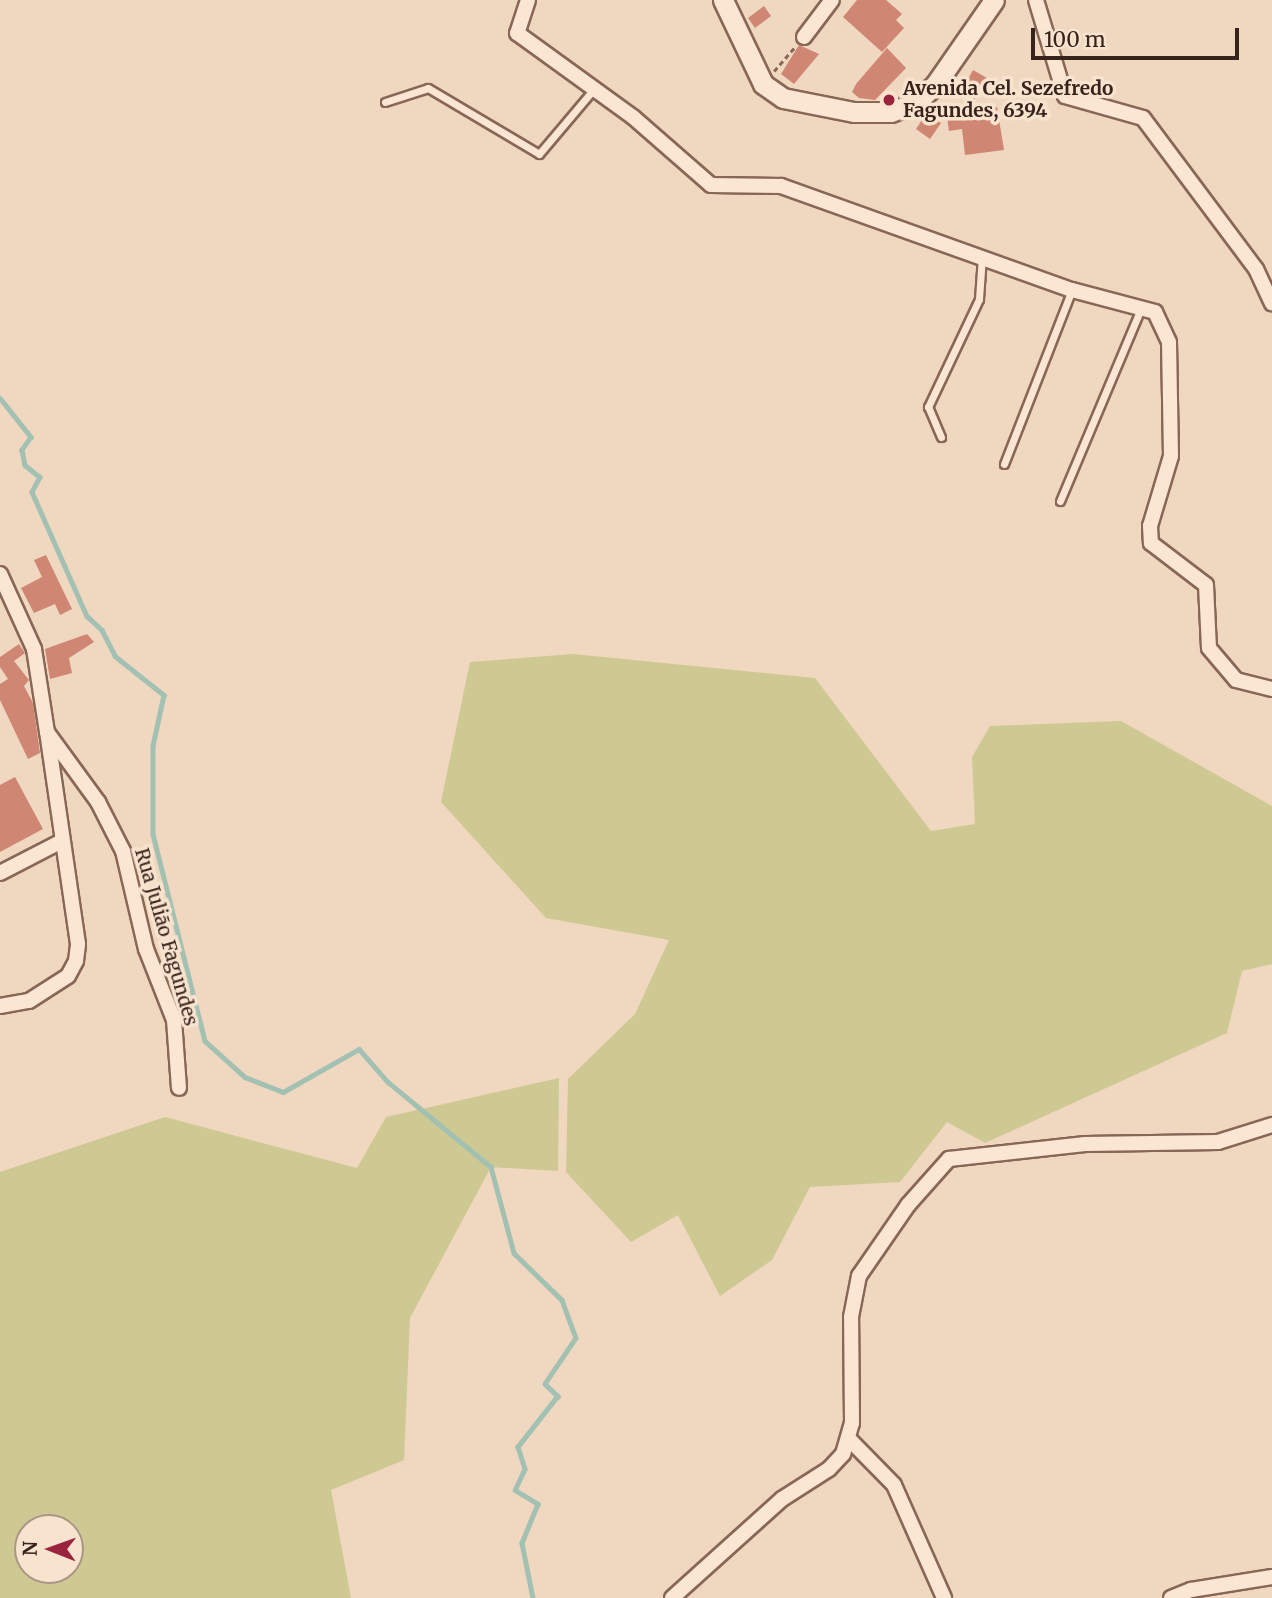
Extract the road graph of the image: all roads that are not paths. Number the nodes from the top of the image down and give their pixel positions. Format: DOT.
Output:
graph roads {
  1 [pos="528,0"];
  2 [pos="723,0"];
  3 [pos="832,0"];
  4 [pos="994,0"];
  5 [pos="1036,0"];
  6 [pos="804,37"];
  7 [pos="594,88"];
  8 [pos="385,102"];
  9 [pos="982,260"];
  10 [pos="1072,290"];
  11 [pos="1272,304"];
  12 [pos="1141,308"];
  13 [pos="941,437"];
  14 [pos="1004,464"];
  15 [pos="1060,501"];
  16 [pos="0,574"];
  17 [pos="1272,689"];
  18 [pos="47,732"];
  19 [pos="62,841"];
  20 [pos="0,873"];
  21 [pos="0,1006"];
  22 [pos="179,1088"];
  23 [pos="1272,1125"];
  24 [pos="849,1439"];
  25 [pos="1272,1577"];
  26 [pos="672,1598"];
  27 [pos="944,1598"];
  28 [pos="1171,1598"];
  1 -- 7 [label="street"];
  2 -- 4 [label="main road"];
  3 -- 6 [label="street"];
  5 -- 11 [label="street"];
  7 -- 8 [label="lane"];
  7 -- 9 [label="street"];
  9 -- 10 [label="street"];
  9 -- 13 [label="lane"];
  10 -- 12 [label="street"];
  10 -- 14 [label="lane"];
  12 -- 15 [label="lane"];
  12 -- 17 [label="street"];
  16 -- 18 [label="street, Rua Julião Fagundes"];
  18 -- 19 [label="street"];
  18 -- 22 [label="street, Rua Julião Fagundes"];
  19 -- 20 [label="street"];
  19 -- 21 [label="street"];
  23 -- 24 [label="street"];
  24 -- 26 [label="street"];
  24 -- 27 [label="street"];
  25 -- 28 [label="street"];
}
